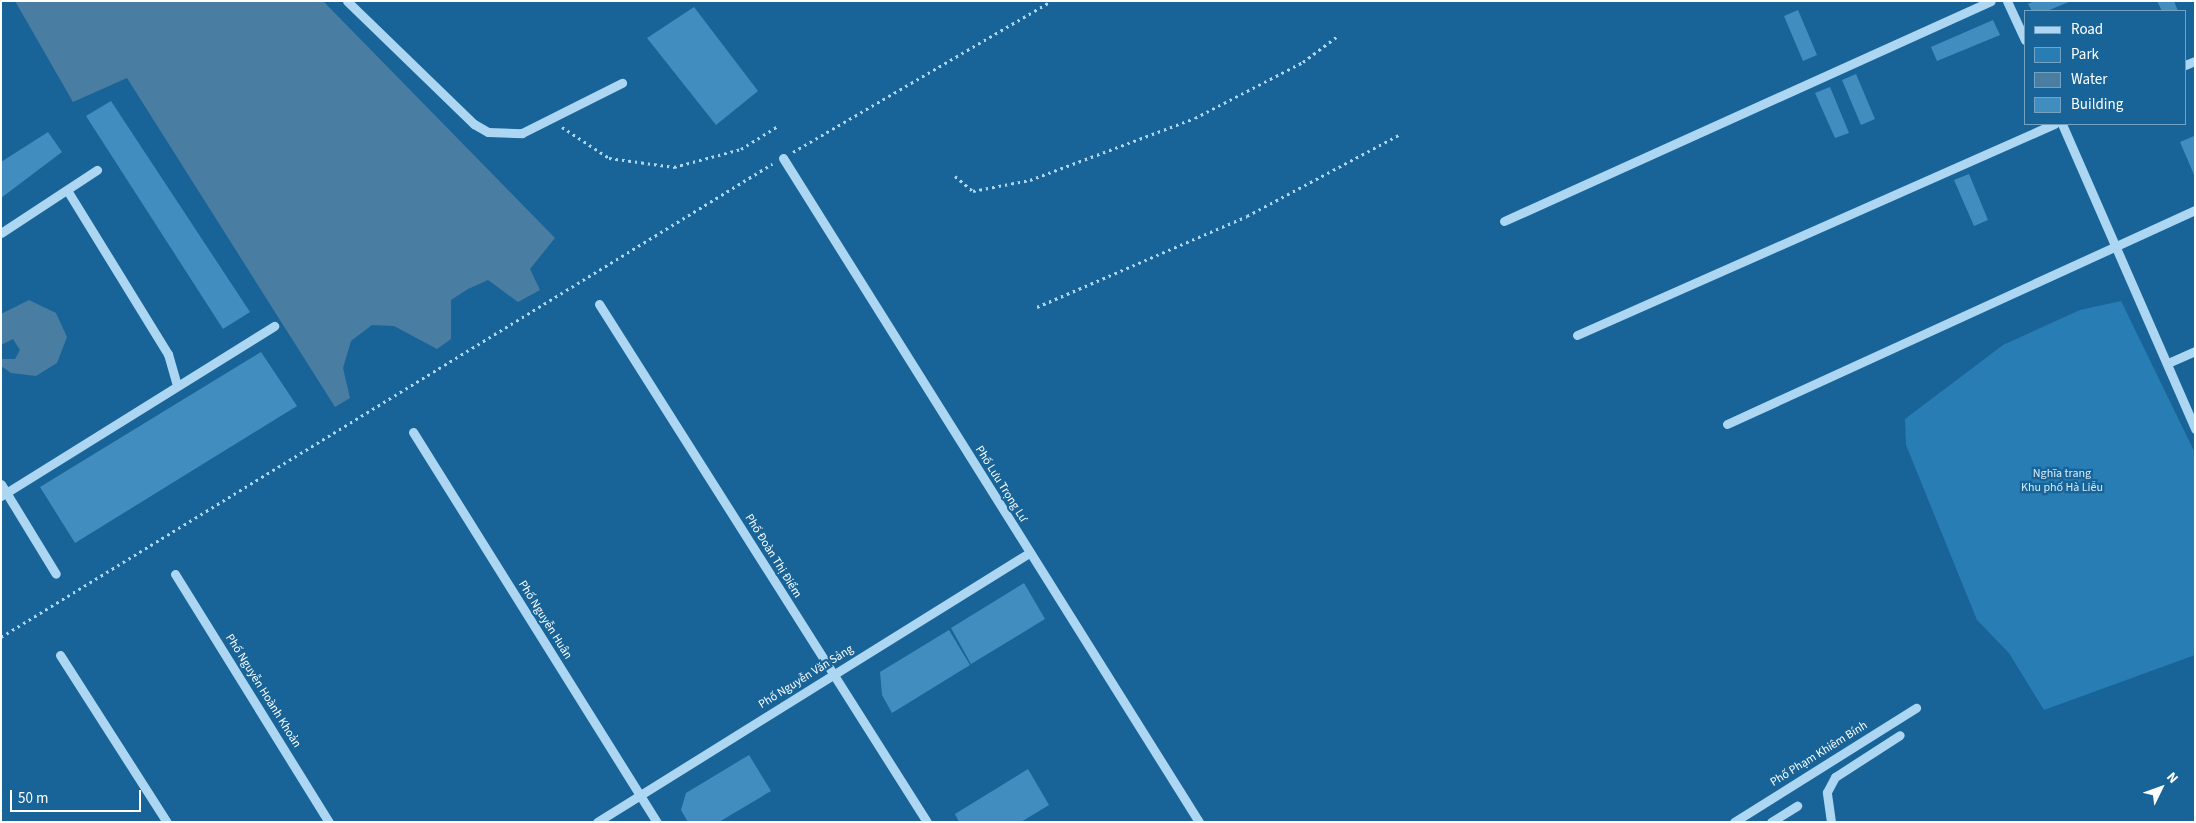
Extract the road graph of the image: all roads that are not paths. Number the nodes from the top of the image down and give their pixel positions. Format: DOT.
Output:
graph roads {
  1 [pos="347,1"];
  2 [pos="1991,1"];
  3 [pos="2008,1"];
  4 [pos="2024,38"];
  5 [pos="622,83"];
  6 [pos="2052,125"];
  7 [pos="2062,125"];
  8 [pos="783,158"];
  9 [pos="98,170"];
  10 [pos="67,190"];
  11 [pos="2195,210"];
  12 [pos="1504,221"];
  13 [pos="1,233"];
  14 [pos="2116,246"];
  15 [pos="599,304"];
  16 [pos="274,326"];
  17 [pos="1577,336"];
  18 [pos="2195,351"];
  19 [pos="2168,363"];
  20 [pos="178,386"];
  21 [pos="1727,424"];
  22 [pos="2195,429"];
  23 [pos="413,432"];
  24 [pos="1,484"];
  25 [pos="4,494"];
  26 [pos="1029,553"];
  27 [pos="56,574"];
  28 [pos="175,574"];
  29 [pos="60,655"];
  30 [pos="833,675"];
  31 [pos="1916,708"];
  32 [pos="1900,735"];
  33 [pos="640,795"];
  34 [pos="1797,806"];
  35 [pos="167,822"];
  36 [pos="329,822"];
  37 [pos="597,822"];
  38 [pos="657,822"];
  39 [pos="927,822"];
  40 [pos="1199,822"];
  41 [pos="1734,822"];
  42 [pos="1771,822"];
  43 [pos="1831,822"];
  1 -- 5 [label="street"];
  2 -- 12 [label="street"];
  3 -- 4 [label="street"];
  6 -- 17 [label="street"];
  7 -- 14 [label="street"];
  8 -- 26 [label="street, Phố Lưu Trọng Lư"];
  9 -- 10 [label="street"];
  10 -- 13 [label="street"];
  10 -- 20 [label="street"];
  11 -- 14 [label="street"];
  14 -- 19 [label="street"];
  14 -- 21 [label="street"];
  15 -- 30 [label="street, Phố Đoàn Thị Điểm"];
  16 -- 20 [label="street"];
  18 -- 19 [label="street"];
  19 -- 22 [label="street"];
  20 -- 25 [label="street"];
  23 -- 33 [label="street, Phố Nguyễn Huân"];
  24 -- 25 [label="street"];
  25 -- 27 [label="street"];
  26 -- 30 [label="street, Phố Nguyễn Văn Sảng"];
  26 -- 40 [label="street, Phố Lưu Trọng Lư"];
  28 -- 36 [label="street, Phố Nguyễn Hoành Khoản"];
  29 -- 35 [label="street"];
  30 -- 33 [label="street, Phố Nguyễn Văn Sảng"];
  30 -- 39 [label="street, Phố Đoàn Thị Điểm"];
  31 -- 41 [label="street, Phố Phạm Khiêm Bính"];
  32 -- 43 [label="street"];
  33 -- 37 [label="street, Phố Nguyễn Văn Sảng"];
  33 -- 38 [label="street, Phố Nguyễn Huân"];
  34 -- 42 [label="street"];
}
